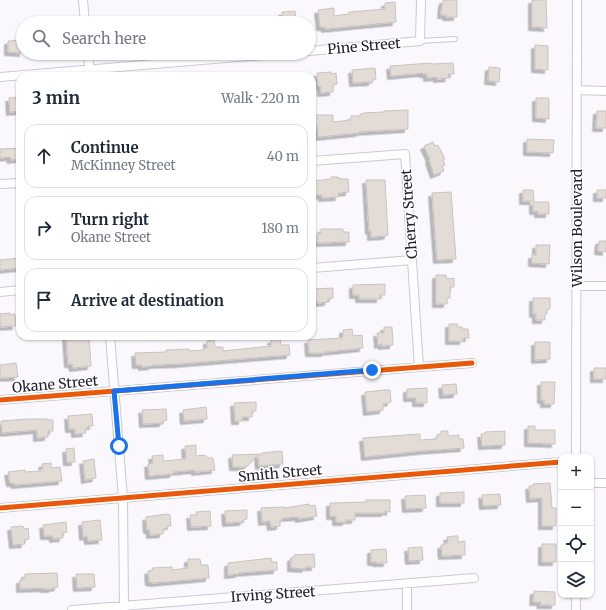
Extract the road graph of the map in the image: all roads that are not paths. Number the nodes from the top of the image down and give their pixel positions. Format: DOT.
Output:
graph roads {
  1 [pos="83,0"];
  2 [pos="421,0"];
  3 [pos="577,0"];
  4 [pos="84,16"];
  5 [pos="455,39"];
  6 [pos="420,41"];
  7 [pos="316,50"];
  8 [pos="89,60"];
  9 [pos="218,60"];
  10 [pos="90,72"];
  11 [pos="100,72"];
  12 [pos="16,76"];
  13 [pos="0,77"];
  14 [pos="577,90"];
  15 [pos="606,91"];
  16 [pos="316,161"];
  17 [pos="16,183"];
  18 [pos="0,184"];
  19 [pos="412,260"];
  20 [pos="316,268"];
  21 [pos="576,286"];
  22 [pos="606,286"];
  23 [pos="16,290"];
  24 [pos="0,292"];
  25 [pos="110,340"];
  26 [pos="472,364"];
  27 [pos="419,367"];
  28 [pos="114,391"];
  29 [pos="0,400"];
  30 [pos="576,454"];
  31 [pos="558,462"];
  32 [pos="594,483"];
  33 [pos="606,483"];
  34 [pos="123,498"];
  35 [pos="0,508"];
  36 [pos="474,578"];
  37 [pos="407,584"];
  38 [pos="576,598"];
  39 [pos="124,608"];
  40 [pos="72,610"];
  41 [pos="407,610"];
  42 [pos="576,610"];
  1 -- 4 [label="street"];
  2 -- 6 [label="street"];
  3 -- 14 [label="street, Wilson Boulevard"];
  5 -- 6 [label="lane"];
  6 -- 7 [label="street, Pine Street"];
  8 -- 10 [label="street"];
  9 -- 11 [label="street"];
  12 -- 13 [label="street"];
  14 -- 15 [label="street"];
  14 -- 21 [label="street, Wilson Boulevard"];
  16 -- 19 [label="street, Cherry Street"];
  17 -- 18 [label="street"];
  19 -- 20 [label="street"];
  19 -- 27 [label="street, Cherry Street"];
  21 -- 22 [label="street"];
  21 -- 30 [label="street, Wilson Boulevard"];
  23 -- 24 [label="street"];
  25 -- 28 [label="street"];
  26 -- 27 [label="street, Okane Street"];
  27 -- 28 [label="street, Okane Street"];
  28 -- 29 [label="street, Okane Street"];
  28 -- 34 [label="street"];
  31 -- 34 [label="street, Smith Street"];
  32 -- 33 [label="street"];
  34 -- 35 [label="street, Smith Street"];
  34 -- 39 [label="street"];
  36 -- 37 [label="street, Irving Street"];
  37 -- 39 [label="street, Irving Street"];
  37 -- 41 [label="street"];
  38 -- 42 [label="street"];
  39 -- 40 [label="street, Irving Street"];
}
